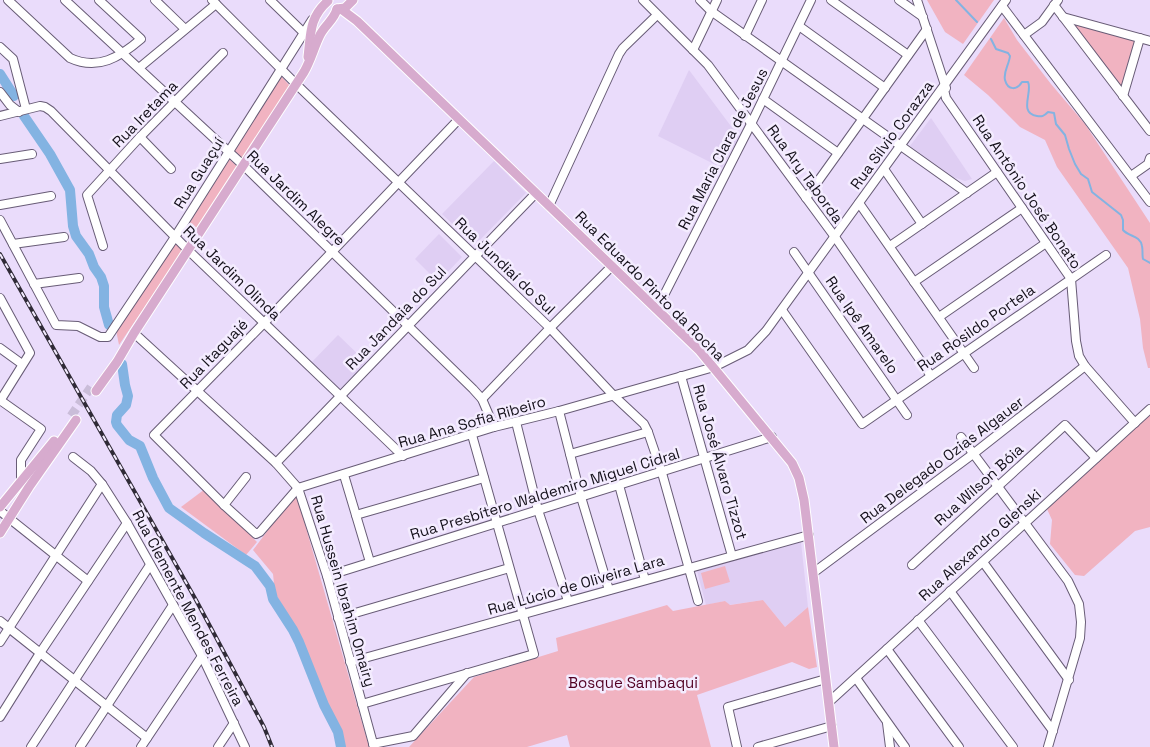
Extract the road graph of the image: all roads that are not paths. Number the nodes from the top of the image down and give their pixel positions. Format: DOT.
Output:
graph roads {
  1 [pos="8,0"];
  2 [pos="65,0"];
  3 [pos="99,0"];
  4 [pos="155,0"];
  5 [pos="270,0"];
  6 [pos="328,0"];
  7 [pos="643,0"];
  8 [pos="700,0"];
  9 [pos="717,0"];
  10 [pos="762,0"];
  11 [pos="811,0"];
  12 [pos="831,0"];
  13 [pos="899,0"];
  14 [pos="916,0"];
  15 [pos="352,1"];
  16 [pos="214,2"];
  17 [pos="1056,2"];
  18 [pos="1004,3"];
  19 [pos="339,9"];
  20 [pos="711,11"];
  21 [pos="657,15"];
  22 [pos="1063,16"];
  23 [pos="923,17"];
  24 [pos="334,18"];
  25 [pos="312,20"];
  26 [pos="355,20"];
  27 [pos="799,26"];
  28 [pos="185,29"];
  29 [pos="927,29"];
  30 [pos="304,33"];
  31 [pos="1024,34"];
  32 [pos="320,36"];
  33 [pos="745,36"];
  34 [pos="1140,38"];
  35 [pos="1150,41"];
  36 [pos="0,47"];
  37 [pos="693,50"];
  38 [pos="124,53"];
  39 [pos="223,53"];
  40 [pos="908,56"];
  41 [pos="782,61"];
  42 [pos="139,68"];
  43 [pos="281,68"];
  44 [pos="306,68"];
  45 [pos="296,84"];
  46 [pos="945,85"];
  47 [pos="885,88"];
  48 [pos="0,92"];
  49 [pos="1123,96"];
  50 [pos="764,99"];
  51 [pos="175,101"];
  52 [pos="22,111"];
  53 [pos="0,116"];
  54 [pos="459,119"];
  55 [pos="863,119"];
  56 [pos="752,124"];
  57 [pos="1150,131"];
  58 [pos="140,137"];
  59 [pos="901,146"];
  60 [pos="228,152"];
  61 [pos="838,153"];
  62 [pos="32,154"];
  63 [pos="1150,158"];
  64 [pos="0,159"];
  65 [pos="243,165"];
  66 [pos="171,169"];
  67 [pos="884,169"];
  68 [pos="109,171"];
  69 [pos="997,172"];
  70 [pos="1131,176"];
  71 [pos="399,182"];
  72 [pos="536,193"];
  73 [pos="967,193"];
  74 [pos="51,196"];
  75 [pos="806,198"];
  76 [pos="1150,202"];
  77 [pos="859,203"];
  78 [pos="0,205"];
  79 [pos="549,206"];
  80 [pos="1022,208"];
  81 [pos="0,220"];
  82 [pos="922,224"];
  83 [pos="64,236"];
  84 [pos="175,237"];
  85 [pos="835,237"];
  86 [pos="1046,243"];
  87 [pos="13,244"];
  88 [pos="103,246"];
  89 [pos="890,246"];
  90 [pos="188,250"];
  91 [pos="331,252"];
  92 [pos="794,252"];
  93 [pos="1106,255"];
  94 [pos="475,256"];
  95 [pos="612,266"];
  96 [pos="809,273"];
  97 [pos="79,278"];
  98 [pos="1071,279"];
  99 [pos="914,282"];
  100 [pos="34,284"];
  101 [pos="0,298"];
  102 [pos="657,309"];
  103 [pos="782,310"];
  104 [pos="939,317"];
  105 [pos="264,322"];
  106 [pos="407,326"];
  107 [pos="550,328"];
  108 [pos="134,333"];
  109 [pos="0,348"];
  110 [pos="964,353"];
  111 [pos="22,364"];
  112 [pos="1085,366"];
  113 [pos="714,367"];
  114 [pos="974,368"];
  115 [pos="681,376"];
  116 [pos="931,376"];
  117 [pos="94,389"];
  118 [pos="197,391"];
  119 [pos="341,396"];
  120 [pos="614,396"];
  121 [pos="482,399"];
  122 [pos="0,400"];
  123 [pos="896,400"];
  124 [pos="1150,409"];
  125 [pos="559,411"];
  126 [pos="907,415"];
  127 [pos="516,422"];
  128 [pos="1135,423"];
  129 [pos="494,428"];
  130 [pos="648,432"];
  131 [pos="472,435"];
  132 [pos="772,437"];
  133 [pos="961,437"];
  134 [pos="570,454"];
  135 [pos="973,454"];
  136 [pos="403,456"];
  137 [pos="73,457"];
  138 [pos="1096,458"];
  139 [pos="706,459"];
  140 [pos="276,463"];
  141 [pos="662,473"];
  142 [pos="344,475"];
  143 [pos="246,477"];
  144 [pos="484,478"];
  145 [pos="21,481"];
  146 [pos="102,484"];
  147 [pos="619,485"];
  148 [pos="998,487"];
  149 [pos="298,488"];
  150 [pos="581,497"];
  151 [pos="224,505"];
  152 [pos="0,506"];
  153 [pos="538,510"];
  154 [pos="0,511"];
  155 [pos="356,515"];
  156 [pos="9,518"];
  157 [pos="127,523"];
  158 [pos="497,523"];
  159 [pos="1025,523"];
  160 [pos="0,533"];
  161 [pos="809,534"];
  162 [pos="57,556"];
  163 [pos="732,556"];
  164 [pos="370,562"];
  165 [pos="983,562"];
  166 [pos="150,565"];
  167 [pos="912,565"];
  168 [pos="509,568"];
  169 [pos="688,568"];
  170 [pos="813,574"];
  171 [pos="327,576"];
  172 [pos="644,580"];
  173 [pos="88,581"];
  174 [pos="609,590"];
  175 [pos="950,591"];
  176 [pos="568,601"];
  177 [pos="698,601"];
  178 [pos="173,605"];
  179 [pos="523,614"];
  180 [pos="338,618"];
  181 [pos="918,620"];
  182 [pos="0,621"];
  183 [pos="9,628"];
  184 [pos="0,642"];
  185 [pos="887,649"];
  186 [pos="40,653"];
  187 [pos="202,656"];
  188 [pos="350,662"];
  189 [pos="466,673"];
  190 [pos="856,678"];
  191 [pos="826,679"];
  192 [pos="74,680"];
  193 [pos="1068,680"];
  194 [pos="829,702"];
  195 [pos="362,704"];
  196 [pos="107,706"];
  197 [pos="0,717"];
  198 [pos="886,721"];
  199 [pos="234,723"];
  200 [pos="832,726"];
  201 [pos="1053,731"];
  202 [pos="147,738"];
  203 [pos="373,746"];
  204 [pos="31,747"];
  205 [pos="80,747"];
  206 [pos="141,747"];
  207 [pos="218,747"];
  208 [pos="245,747"];
  209 [pos="738,747"];
  210 [pos="758,747"];
  211 [pos="834,747"];
  212 [pos="890,747"];
  213 [pos="905,747"];
  214 [pos="959,747"];
  215 [pos="1012,747"];
  216 [pos="1048,747"];
  1 -- 38 [label="street"];
  2 -- 38 [label="street, Rua Jardim Alegre"];
  3 -- 38 [label="street"];
  4 -- 28 [label="street"];
  5 -- 30 [label="street"];
  6 -- 19 [label="main road, Rua Eduardo Pinto da Rocha"];
  6 -- 25 [label="main road, Rua Guaçuí"];
  7 -- 21 [label="street, Rua Ary Taborda"];
  8 -- 20 [label="street"];
  9 -- 20 [label="street"];
  10 -- 33 [label="street"];
  11 -- 27 [label="street, Rua Maria Clara de Jesus"];
  12 -- 40 [label="street"];
  13 -- 23 [label="street"];
  14 -- 23 [label="street, Rua Antônio José Bonato"];
  15 -- 19 [label="main road"];
  15 -- 26 [label="main road"];
  16 -- 28 [label="street"];
  16 -- 43 [label="street, Rua Jundiaí do Sul"];
  17 -- 22 [label="street"];
  17 -- 31 [label="street"];
  18 -- 31 [label="street"];
  18 -- 46 [label="street, Rua Sílvio Corazza"];
  19 -- 24 [label="main road"];
  19 -- 26 [label="main road, Rua Eduardo Pinto da Rocha"];
  20 -- 33 [label="street"];
  20 -- 37 [label="street"];
  21 -- 37 [label="street, Rua Ary Taborda"];
  21 -- 79 [label="street"];
  22 -- 34 [label="street"];
  22 -- 49 [label="street"];
  23 -- 29 [label="street, Rua Antônio José Bonato"];
  24 -- 26 [label="main road"];
  24 -- 32 [label="main road"];
  25 -- 30 [label="street, Rua Guaçuí"];
  25 -- 32 [label="main road"];
  25 -- 44 [label="main road"];
  26 -- 54 [label="main road, Rua Eduardo Pinto da Rocha"];
  27 -- 41 [label="street, Rua Maria Clara de Jesus"];
  27 -- 47 [label="street"];
  28 -- 42 [label="street"];
  29 -- 40 [label="street"];
  29 -- 46 [label="street, Rua Antônio José Bonato"];
  30 -- 43 [label="street, Rua Guaçuí"];
  31 -- 70 [label="street"];
  32 -- 44 [label="main road"];
  33 -- 41 [label="street"];
  34 -- 35 [label="street"];
  34 -- 49 [label="street"];
  36 -- 52 [label="street"];
  37 -- 56 [label="street, Rua Ary Taborda"];
  38 -- 42 [label="street, Rua Jardim Alegre"];
  39 -- 51 [label="street, Rua Iretama"];
  40 -- 47 [label="street"];
  41 -- 50 [label="street, Rua Maria Clara de Jesus"];
  41 -- 55 [label="street"];
  42 -- 51 [label="street, Rua Jardim Alegre"];
  43 -- 45 [label="street, Rua Jundiaí do Sul"];
  43 -- 60 [label="street, Rua Guaçuí"];
  44 -- 45 [label="main road"];
  45 -- 65 [label="main road"];
  45 -- 71 [label="street, Rua Jundiaí do Sul"];
  46 -- 59 [label="street, Rua Sílvio Corazza"];
  46 -- 69 [label="street, Rua Antônio José Bonato"];
  47 -- 55 [label="street"];
  48 -- 52 [label="street"];
  49 -- 57 [label="street"];
  50 -- 56 [label="street, Rua Maria Clara de Jesus"];
  50 -- 61 [label="street"];
  51 -- 58 [label="street, Rua Iretama"];
  51 -- 60 [label="street, Rua Jardim Alegre"];
  52 -- 53 [label="street"];
  52 -- 68 [label="street, Rua Jardim Olinda"];
  54 -- 71 [label="street, Rua Itaguajé"];
  54 -- 72 [label="main road, Rua Eduardo Pinto da Rocha"];
  55 -- 59 [label="street"];
  55 -- 61 [label="street"];
  56 -- 75 [label="street, Rua Ary Taborda"];
  56 -- 102 [label="street, Rua Maria Clara de Jesus"];
  58 -- 66 [label="street"];
  58 -- 68 [label="street, Rua Iretama"];
  59 -- 67 [label="street, Rua Sílvio Corazza"];
  59 -- 73 [label="street"];
  60 -- 65 [label="street, Rua Jardim Alegre"];
  60 -- 84 [label="street, Rua Guaçuí"];
  61 -- 75 [label="street"];
  62 -- 64 [label="street"];
  63 -- 70 [label="street"];
  65 -- 90 [label="main road"];
  65 -- 91 [label="street, Rua Jardim Alegre"];
  67 -- 77 [label="street, Rua Sílvio Corazza"];
  67 -- 82 [label="street"];
  68 -- 84 [label="street, Rua Jardim Olinda"];
  68 -- 88 [label="street, Rua Iretama"];
  69 -- 73 [label="street"];
  69 -- 80 [label="street, Rua Antônio José Bonato"];
  70 -- 76 [label="street"];
  71 -- 91 [label="street, Rua Itaguajé"];
  71 -- 94 [label="street, Rua Jundiaí do Sul"];
  72 -- 79 [label="main road, Rua Eduardo Pinto da Rocha"];
  72 -- 94 [label="street, Rua Jandaia do Sul"];
  73 -- 82 [label="street"];
  74 -- 78 [label="street"];
  75 -- 85 [label="street, Rua Ary Taborda"];
  77 -- 85 [label="street, Rua Sílvio Corazza"];
  77 -- 89 [label="street"];
  79 -- 95 [label="main road, Rua Eduardo Pinto da Rocha"];
  80 -- 86 [label="street, Rua Antônio José Bonato"];
  80 -- 99 [label="street"];
  81 -- 87 [label="street"];
  82 -- 89 [label="street"];
  83 -- 87 [label="street"];
  84 -- 90 [label="street, Rua Jardim Olinda"];
  84 -- 100 [label="street, Rua Guaçuí"];
  85 -- 96 [label="street, Rua Sílvio Corazza"];
  85 -- 116 [label="street, Rua Ary Taborda"];
  86 -- 98 [label="street, Rua Antônio José Bonato"];
  86 -- 104 [label="street"];
  87 -- 100 [label="street"];
  89 -- 99 [label="street"];
  90 -- 105 [label="street, Rua Jardim Olinda"];
  90 -- 108 [label="main road"];
  91 -- 105 [label="street, Rua Itaguajé"];
  91 -- 106 [label="street, Rua Jardim Alegre"];
  92 -- 96 [label="street, Rua Ipê Amarelo"];
  93 -- 98 [label="street, Rua Rosildo Portela"];
  94 -- 106 [label="street, Rua Jandaia do Sul"];
  94 -- 107 [label="street, Rua Jundiaí do Sul"];
  95 -- 102 [label="main road, Rua Eduardo Pinto da Rocha"];
  95 -- 107 [label="street"];
  96 -- 103 [label="street, Rua Sílvio Corazza"];
  96 -- 123 [label="street, Rua Ipê Amarelo"];
  97 -- 100 [label="street"];
  98 -- 110 [label="street, Rua Rosildo Portela"];
  98 -- 112 [label="street, Rua Antônio José Bonato"];
  99 -- 104 [label="street"];
  101 -- 111 [label="street"];
  102 -- 113 [label="main road, Rua Eduardo Pinto da Rocha"];
  103 -- 113 [label="street, Rua Sílvio Corazza"];
  103 -- 123 [label="street, Rua Rosildo Portela"];
  104 -- 110 [label="street"];
  105 -- 118 [label="street, Rua Itaguajé"];
  105 -- 119 [label="street, Rua Jardim Olinda"];
  106 -- 119 [label="street, Rua Jandaia do Sul"];
  106 -- 121 [label="street, Rua Jardim Alegre"];
  107 -- 120 [label="street, Rua Jundiaí do Sul"];
  107 -- 121 [label="street"];
  108 -- 117 [label="main road"];
  108 -- 118 [label="street, Rua Hussein Ibrahim Omairy"];
  109 -- 111 [label="street"];
  110 -- 114 [label="street"];
  110 -- 116 [label="street, Rua Rosildo Portela"];
  111 -- 122 [label="street"];
  112 -- 128 [label="street, Rua Antônio José Bonato"];
  112 -- 135 [label="street, Rua Delegado Ozias Algauer"];
  113 -- 115 [label="street, Rua Ana Sofia Ribeiro"];
  113 -- 132 [label="main road, Rua Eduardo Pinto da Rocha"];
  115 -- 120 [label="street, Rua Ana Sofia Ribeiro"];
  115 -- 139 [label="street, Rua José Álvaro Tizzot"];
  116 -- 123 [label="street, Rua Rosildo Portela"];
  118 -- 140 [label="street, Rua Hussein Ibrahim Omairy"];
  118 -- 151 [label="street, Rua Itaguajé"];
  119 -- 136 [label="street, Rua Jardim Olinda"];
  119 -- 140 [label="street, Rua Jandaia do Sul"];
  120 -- 125 [label="street, Rua Ana Sofia Ribeiro"];
  120 -- 130 [label="street, Rua Jundiaí do Sul"];
  121 -- 129 [label="street, Rua Jardim Alegre"];
  122 -- 145 [label="street"];
  123 -- 126 [label="street, Rua Ipê Amarelo"];
  124 -- 128 [label="street, Rua Alexandro Glenski"];
  125 -- 127 [label="street, Rua Ana Sofia Ribeiro"];
  125 -- 134 [label="street"];
  127 -- 129 [label="street, Rua Ana Sofia Ribeiro"];
  127 -- 153 [label="street"];
  128 -- 138 [label="street, Rua Alexandro Glenski"];
  129 -- 131 [label="street, Rua Ana Sofia Ribeiro"];
  130 -- 134 [label="street"];
  130 -- 141 [label="street, Rua Jundiaí do Sul"];
  131 -- 136 [label="street, Rua Ana Sofia Ribeiro"];
  131 -- 144 [label="street"];
  132 -- 139 [label="street, Rua Presbítero Waldemiro Miguel Cidral"];
  132 -- 161 [label="main road, Rua Eduardo Pinto da Rocha"];
  133 -- 135 [label="street"];
  134 -- 150 [label="street"];
  135 -- 148 [label="street"];
  135 -- 170 [label="street, Rua Delegado Ozias Algauer"];
  136 -- 142 [label="street, Rua Ana Sofia Ribeiro"];
  137 -- 146 [label="street, Rua Clemente Mendes Ferreira"];
  138 -- 148 [label="street, Rua Wilson Bóia"];
  138 -- 159 [label="street, Rua Alexandro Glenski"];
  139 -- 141 [label="street, Rua Presbítero Waldemiro Miguel Cidral"];
  139 -- 163 [label="street, Rua José Álvaro Tizzot"];
  140 -- 149 [label="street, Rua Hussein Ibrahim Omairy"];
  141 -- 147 [label="street, Rua Presbítero Waldemiro Miguel Cidral"];
  141 -- 169 [label="street, Rua Jundiaí do Sul"];
  142 -- 149 [label="street, Rua Ana Sofia Ribeiro"];
  142 -- 155 [label="street"];
  143 -- 151 [label="street"];
  144 -- 155 [label="street"];
  144 -- 158 [label="street"];
  145 -- 152 [label="main road"];
  145 -- 156 [label="main road"];
  146 -- 157 [label="street, Rua Clemente Mendes Ferreira"];
  146 -- 162 [label="street"];
  147 -- 150 [label="street, Rua Presbítero Waldemiro Miguel Cidral"];
  147 -- 172 [label="street"];
  148 -- 159 [label="street"];
  148 -- 167 [label="street, Rua Wilson Bóia"];
  149 -- 151 [label="street"];
  149 -- 171 [label="street, Rua Hussein Ibrahim Omairy"];
  150 -- 153 [label="street, Rua Presbítero Waldemiro Miguel Cidral"];
  150 -- 174 [label="street"];
  153 -- 158 [label="street, Rua Presbítero Waldemiro Miguel Cidral"];
  153 -- 176 [label="street"];
  154 -- 156 [label="street"];
  155 -- 164 [label="street"];
  156 -- 160 [label="main road"];
  156 -- 162 [label="street"];
  157 -- 166 [label="street, Rua Clemente Mendes Ferreira"];
  157 -- 173 [label="street"];
  158 -- 164 [label="street, Rua Presbítero Waldemiro Miguel Cidral"];
  158 -- 168 [label="street"];
  159 -- 165 [label="street, Rua Alexandro Glenski"];
  159 -- 193 [label="street"];
  161 -- 163 [label="street, Rua Lúcio de Oliveira Lara"];
  161 -- 170 [label="main road, Rua Eduardo Pinto da Rocha"];
  162 -- 173 [label="street"];
  162 -- 183 [label="street"];
  163 -- 169 [label="street, Rua Lúcio de Oliveira Lara"];
  164 -- 171 [label="street, Rua Presbítero Waldemiro Miguel Cidral"];
  165 -- 175 [label="street, Rua Alexandro Glenski"];
  165 -- 193 [label="street"];
  166 -- 178 [label="street, Rua Clemente Mendes Ferreira"];
  166 -- 192 [label="street"];
  168 -- 179 [label="street"];
  168 -- 180 [label="street"];
  169 -- 172 [label="street, Rua Lúcio de Oliveira Lara"];
  169 -- 177 [label="street, Rua Jundiaí do Sul"];
  170 -- 191 [label="main road, Rua Eduardo Pinto da Rocha"];
  171 -- 180 [label="street, Rua Hussein Ibrahim Omairy"];
  172 -- 174 [label="street, Rua Lúcio de Oliveira Lara"];
  173 -- 186 [label="street"];
  174 -- 176 [label="street, Rua Lúcio de Oliveira Lara"];
  175 -- 181 [label="street, Rua Alexandro Glenski"];
  175 -- 201 [label="street"];
  176 -- 179 [label="street, Rua Lúcio de Oliveira Lara"];
  178 -- 187 [label="street, Rua Clemente Mendes Ferreira"];
  178 -- 196 [label="street"];
  179 -- 188 [label="street, Rua Lúcio de Oliveira Lara"];
  179 -- 189 [label="street"];
  180 -- 188 [label="street, Rua Hussein Ibrahim Omairy"];
  181 -- 185 [label="street, Rua Alexandro Glenski"];
  181 -- 215 [label="street"];
  182 -- 183 [label="street"];
  183 -- 184 [label="street"];
  183 -- 186 [label="street"];
  185 -- 190 [label="street, Rua Alexandro Glenski"];
  185 -- 214 [label="street"];
  186 -- 192 [label="street"];
  186 -- 197 [label="street"];
  187 -- 199 [label="street, Rua Clemente Mendes Ferreira"];
  187 -- 202 [label="street"];
  188 -- 195 [label="street, Rua Hussein Ibrahim Omairy"];
  189 -- 195 [label="street"];
  189 -- 203 [label="street"];
  190 -- 194 [label="street, Rua Alexandro Glenski"];
  190 -- 198 [label="street"];
  191 -- 194 [label="main road, Rua Eduardo Pinto da Rocha"];
  191 -- 209 [label="street"];
  192 -- 196 [label="street"];
  192 -- 204 [label="street"];
  193 -- 201 [label="street"];
  194 -- 200 [label="main road, Rua Eduardo Pinto da Rocha"];
  195 -- 203 [label="street, Rua Hussein Ibrahim Omairy"];
  196 -- 202 [label="street"];
  196 -- 205 [label="street"];
  198 -- 212 [label="street"];
  198 -- 213 [label="street"];
  199 -- 207 [label="street"];
  199 -- 208 [label="street, Rua Clemente Mendes Ferreira"];
  200 -- 210 [label="street"];
  200 -- 211 [label="main road, Rua Eduardo Pinto da Rocha"];
  201 -- 216 [label="street"];
  202 -- 206 [label="street"];
}
